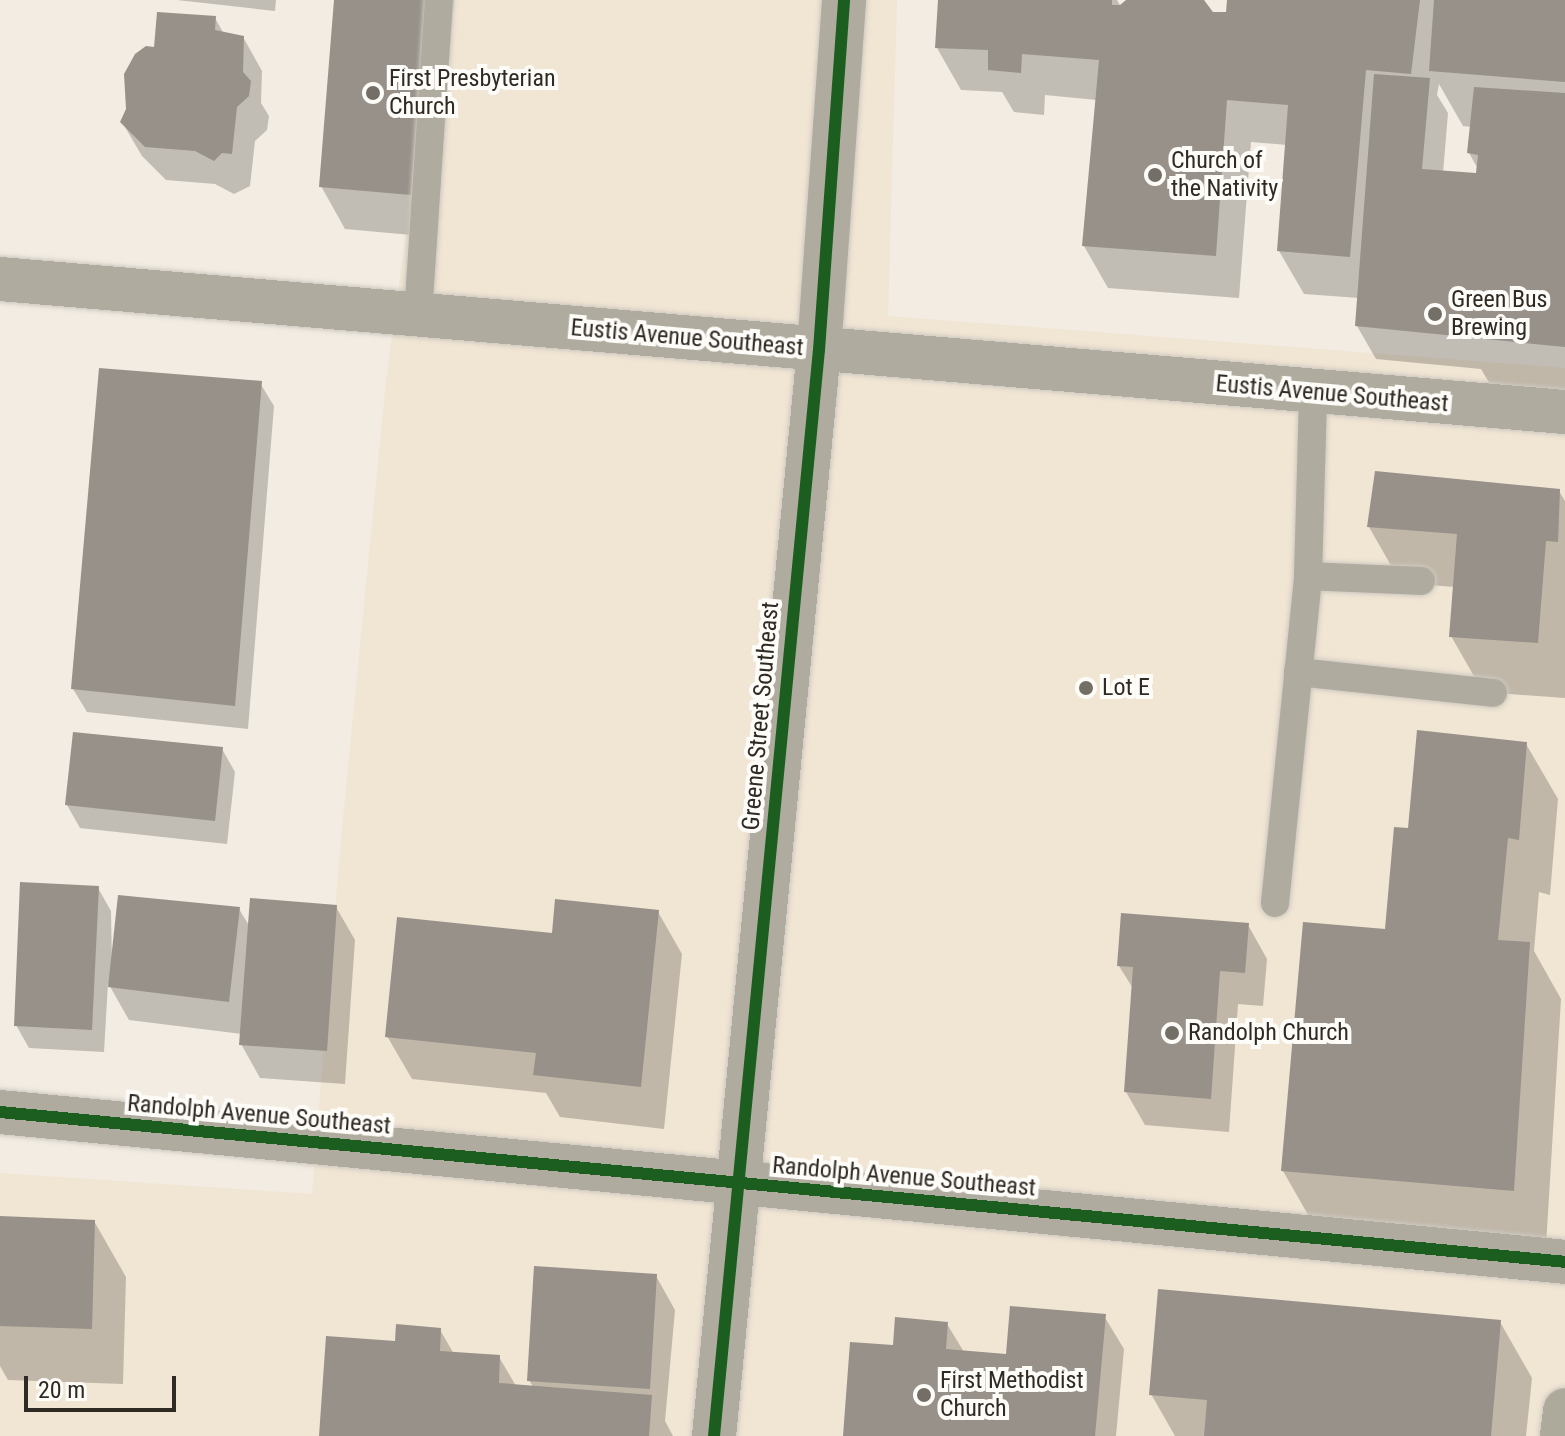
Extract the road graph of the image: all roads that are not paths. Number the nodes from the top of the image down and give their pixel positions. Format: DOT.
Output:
graph roads {
  1 [pos="439,0"];
  2 [pos="844,0"];
  3 [pos="0,279"];
  4 [pos="418,315"];
  5 [pos="819,350"];
  6 [pos="1313,394"];
  7 [pos="1565,412"];
  8 [pos="1308,576"];
  9 [pos="1421,581"];
  10 [pos="1298,672"];
  11 [pos="1493,693"];
  12 [pos="1275,903"];
  13 [pos="0,1112"];
  14 [pos="738,1183"];
  15 [pos="1565,1262"];
  16 [pos="1565,1410"];
  17 [pos="714,1436"];
  18 [pos="1562,1436"];
  1 -- 4 [label="lane"];
  2 -- 5 [label="street, Greene Street Southeast"];
  3 -- 4 [label="street, Eustis Avenue Southeast"];
  4 -- 5 [label="street, Eustis Avenue Southeast"];
  5 -- 6 [label="street, Eustis Avenue Southeast"];
  5 -- 14 [label="street, Greene Street Southeast"];
  6 -- 7 [label="street, Eustis Avenue Southeast"];
  6 -- 8 [label="lane"];
  8 -- 9 [label="lane"];
  8 -- 10 [label="lane"];
  10 -- 11 [label="lane"];
  10 -- 12 [label="lane"];
  13 -- 14 [label="street, Randolph Avenue Southeast"];
  14 -- 15 [label="street, Randolph Avenue Southeast"];
  14 -- 17 [label="street, Greene Street Southeast"];
  16 -- 18 [label="main road"];
}
